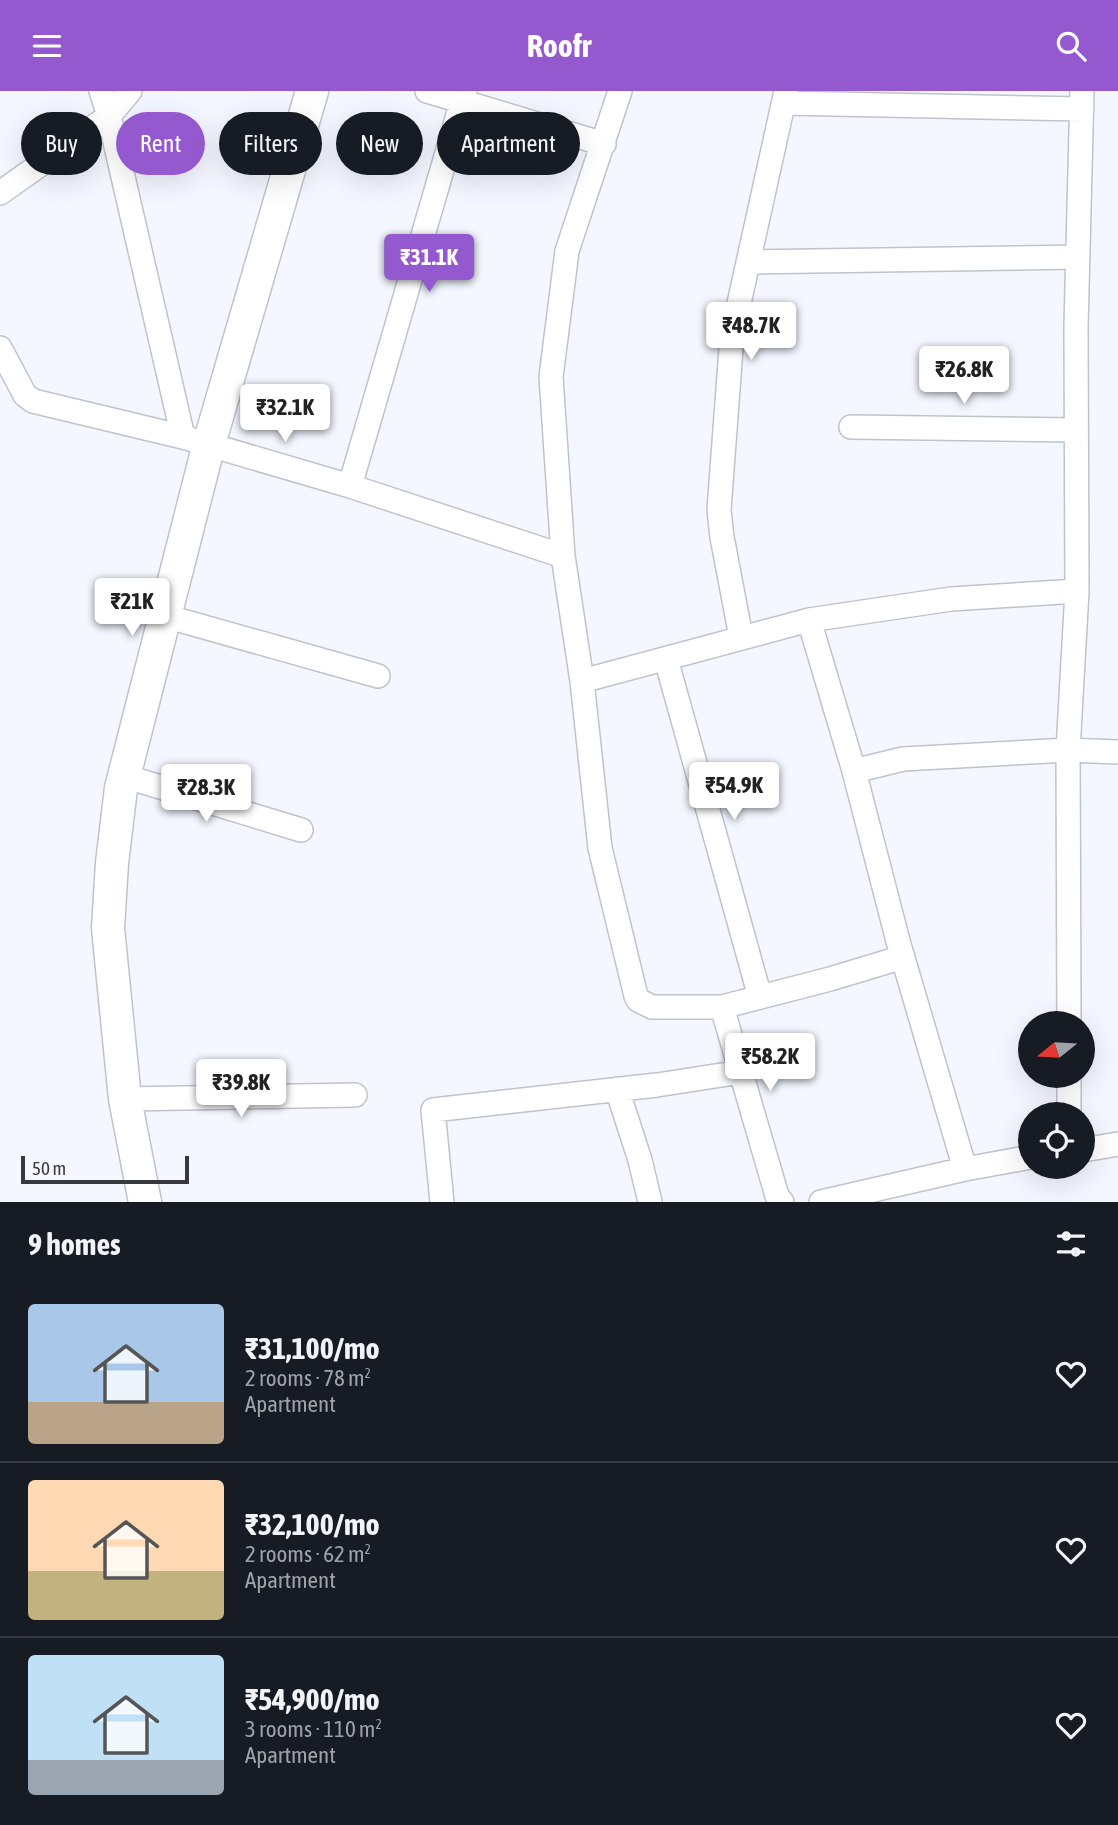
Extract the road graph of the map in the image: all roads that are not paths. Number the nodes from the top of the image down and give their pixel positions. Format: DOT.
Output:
graph roads {
  1 [pos="102,91"];
  2 [pos="130,91"];
  3 [pos="312,91"];
  4 [pos="427,91"];
  5 [pos="620,91"];
  6 [pos="464,96"];
  7 [pos="785,97"];
  8 [pos="929,98"];
  9 [pos="1082,100"];
  10 [pos="109,116"];
  11 [pos="604,143"];
  12 [pos="0,193"];
  13 [pos="1078,257"];
  14 [pos="748,262"];
  15 [pos="0,348"];
  16 [pos="851,426"];
  17 [pos="1076,430"];
  18 [pos="196,441"];
  19 [pos="350,486"];
  20 [pos="563,557"];
  21 [pos="1077,591"];
  22 [pos="165,616"];
  23 [pos="810,620"];
  24 [pos="741,637"];
  25 [pos="667,659"];
  26 [pos="378,676"];
  27 [pos="582,681"];
  28 [pos="1068,750"];
  29 [pos="1118,752"];
  30 [pos="854,771"];
  31 [pos="124,776"];
  32 [pos="301,830"];
  33 [pos="904,957"];
  34 [pos="760,997"];
  35 [pos="722,1007"];
  36 [pos="1069,1011"];
  37 [pos="741,1072"];
  38 [pos="617,1089"];
  39 [pos="355,1095"];
  40 [pos="125,1099"];
  41 [pos="1118,1144"];
  42 [pos="1095,1148"];
  43 [pos="1018,1159"];
  44 [pos="965,1169"];
  45 [pos="145,1202"];
  46 [pos="442,1202"];
  47 [pos="650,1202"];
  48 [pos="782,1202"];
  49 [pos="821,1202"];
  1 -- 10 [label="street"];
  2 -- 10 [label="street"];
  3 -- 18 [label="street"];
  4 -- 6 [label="street"];
  5 -- 11 [label="street"];
  6 -- 11 [label="street"];
  6 -- 19 [label="street"];
  7 -- 8 [label="street"];
  7 -- 14 [label="street"];
  8 -- 9 [label="street"];
  9 -- 13 [label="street"];
  10 -- 12 [label="street"];
  10 -- 18 [label="street"];
  11 -- 20 [label="street"];
  13 -- 14 [label="street"];
  13 -- 17 [label="street"];
  14 -- 24 [label="street"];
  15 -- 18 [label="street"];
  16 -- 17 [label="street"];
  17 -- 21 [label="street"];
  18 -- 19 [label="street"];
  18 -- 22 [label="street"];
  19 -- 20 [label="street"];
  20 -- 27 [label="street"];
  21 -- 23 [label="street"];
  21 -- 28 [label="street"];
  22 -- 26 [label="street"];
  22 -- 31 [label="street"];
  23 -- 24 [label="street"];
  23 -- 30 [label="street"];
  24 -- 25 [label="street"];
  25 -- 27 [label="street"];
  25 -- 34 [label="street"];
  27 -- 35 [label="street"];
  28 -- 29 [label="street"];
  28 -- 30 [label="street"];
  28 -- 36 [label="street"];
  30 -- 33 [label="street"];
  31 -- 32 [label="street"];
  31 -- 40 [label="street"];
  33 -- 34 [label="street"];
  33 -- 44 [label="street"];
  34 -- 35 [label="street"];
  35 -- 37 [label="street"];
  37 -- 38 [label="street"];
  37 -- 48 [label="street"];
  38 -- 46 [label="street"];
  38 -- 47 [label="street"];
  39 -- 40 [label="street"];
  40 -- 45 [label="street"];
  41 -- 42 [label="street"];
  43 -- 44 [label="street"];
  44 -- 49 [label="street"];
}
